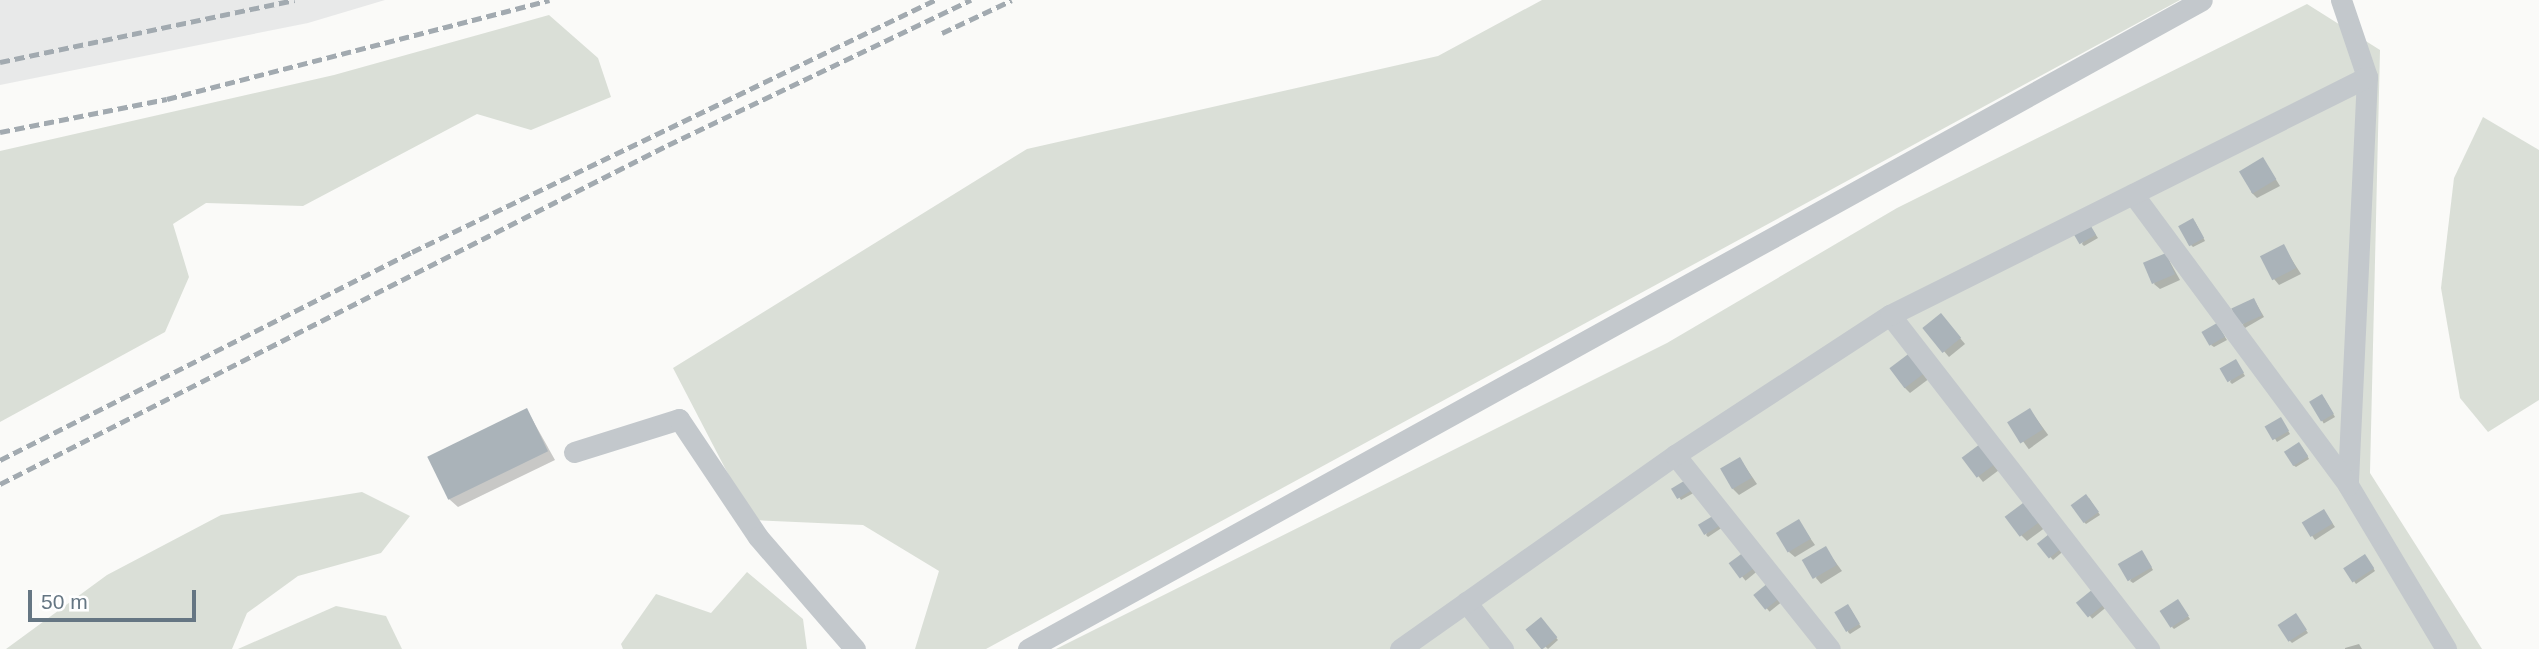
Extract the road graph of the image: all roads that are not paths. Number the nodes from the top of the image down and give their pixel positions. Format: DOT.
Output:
graph roads {
  1 [pos="2202,0"];
  2 [pos="2341,0"];
  3 [pos="2367,77"];
  4 [pos="2133,194"];
  5 [pos="1890,315"];
  6 [pos="574,452"];
  7 [pos="1675,455"];
  8 [pos="2348,485"];
  9 [pos="1466,602"];
  10 [pos="855,649"];
  11 [pos="1028,649"];
  12 [pos="1400,649"];
  13 [pos="1503,649"];
  14 [pos="1830,649"];
  15 [pos="2149,649"];
  16 [pos="2446,649"];
  1 -- 11 [label="street"];
  2 -- 3 [label="street"];
  3 -- 4 [label="street"];
  3 -- 8 [label="street"];
  4 -- 5 [label="street"];
  4 -- 8 [label="street"];
  5 -- 7 [label="street"];
  5 -- 15 [label="street"];
  6 -- 10 [label="street"];
  7 -- 9 [label="street"];
  7 -- 14 [label="street"];
  8 -- 16 [label="street"];
  9 -- 12 [label="street"];
  9 -- 13 [label="street"];
}
